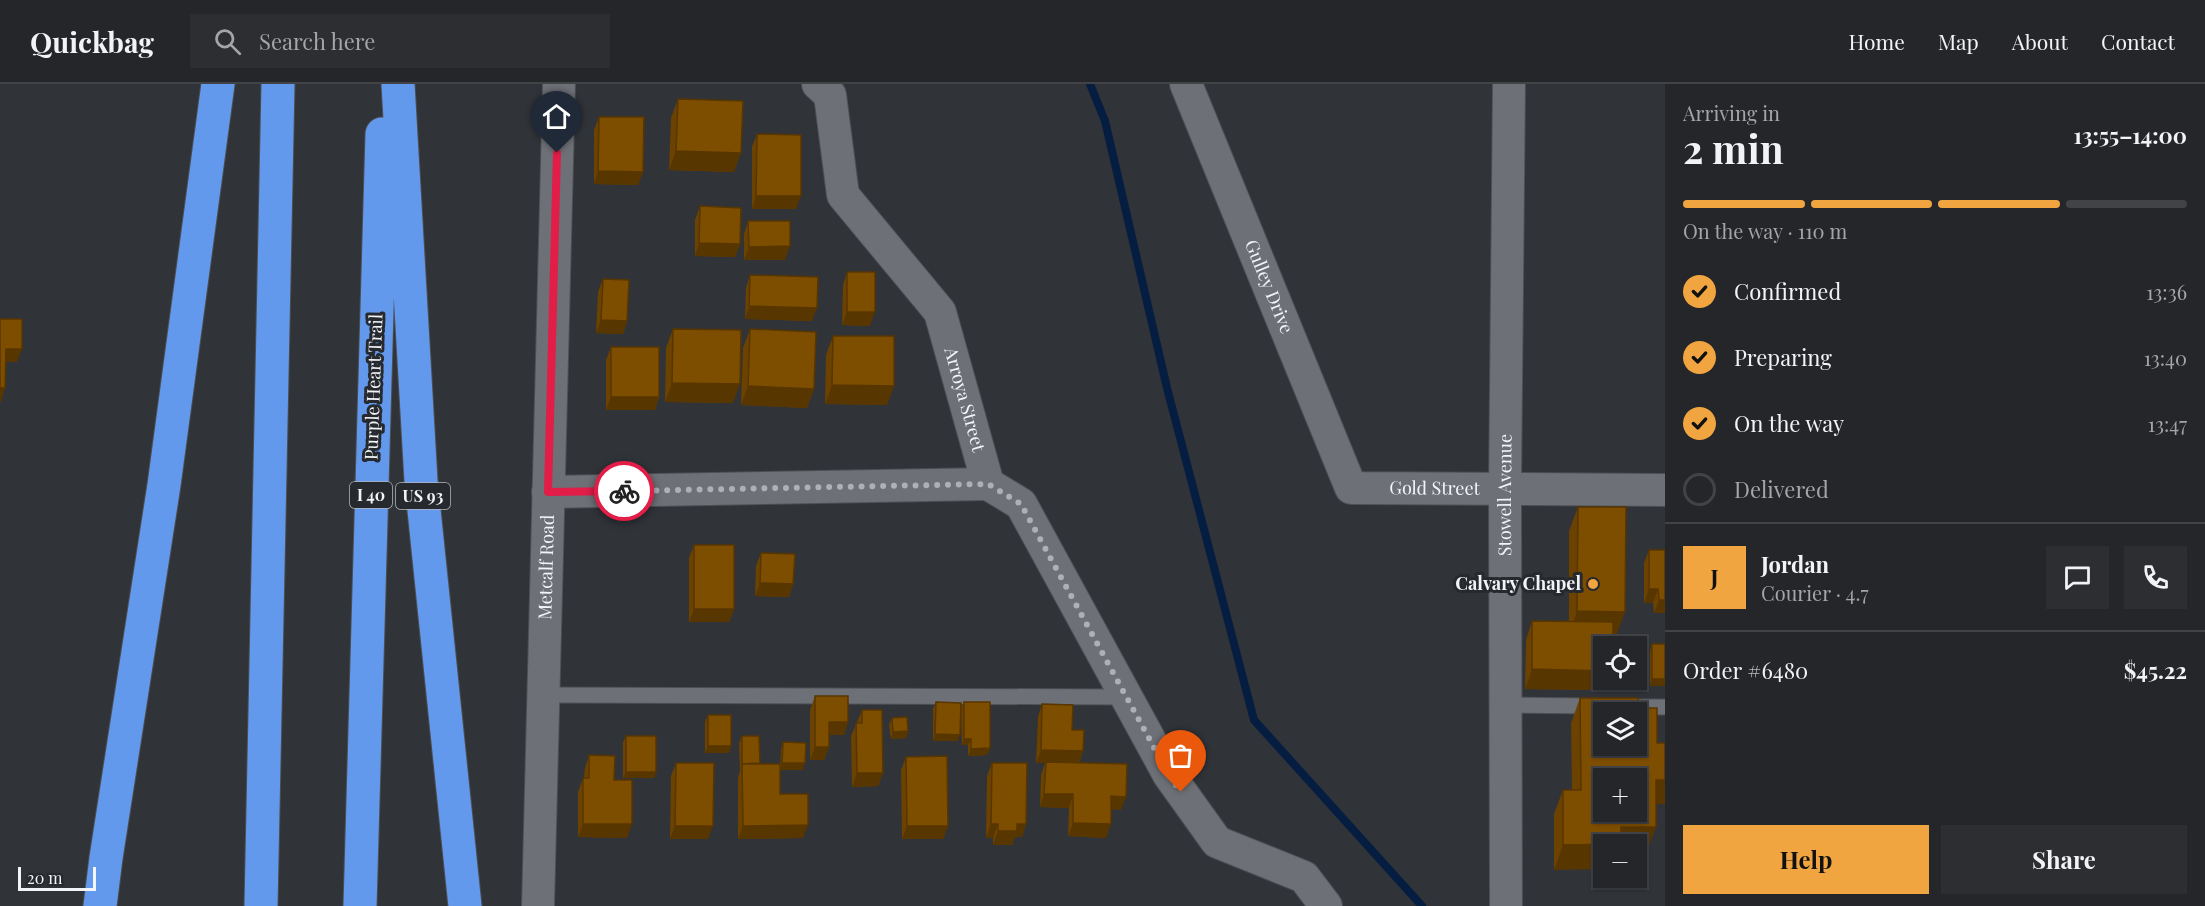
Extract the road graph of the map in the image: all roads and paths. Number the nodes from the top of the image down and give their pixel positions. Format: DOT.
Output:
graph roads {
  1 [pos="218,84"];
  2 [pos="278,84"];
  3 [pos="383,84"];
  4 [pos="398,84"];
  5 [pos="559,84"];
  6 [pos="819,84"];
  7 [pos="1186,84"];
  8 [pos="1509,84"];
  9 [pos="988,484"];
  10 [pos="1351,488"];
  11 [pos="1505,488"];
  12 [pos="1665,490"];
  13 [pos="548,492"];
  14 [pos="543,695"];
  15 [pos="1126,697"];
  16 [pos="1505,705"];
  17 [pos="1665,707"];
  18 [pos="100,906"];
  19 [pos="261,906"];
  20 [pos="360,906"];
  21 [pos="465,906"];
  22 [pos="538,906"];
  23 [pos="1326,906"];
  24 [pos="1506,906"];
  1 -- 18 [label="highway"];
  2 -- 19 [label="highway"];
  3 -- 20 [label="highway, Purple Heart Trail / I 40"];
  4 -- 21 [label="highway, US 93"];
  5 -- 13 [label="street, Metcalf Road"];
  6 -- 9 [label="street, Arroya Street"];
  7 -- 10 [label="street, Gulley Drive"];
  8 -- 11 [label="street, Stowell Avenue"];
  9 -- 13 [label="street"];
  9 -- 15 [label="street"];
  10 -- 11 [label="street, Gold Street"];
  11 -- 12 [label="street, Gold Street"];
  11 -- 16 [label="street, Stowell Avenue"];
  13 -- 14 [label="street, Metcalf Road"];
  14 -- 15 [label="lane"];
  14 -- 22 [label="street, Metcalf Road"];
  15 -- 23 [label="street"];
  16 -- 17 [label="lane"];
  16 -- 24 [label="street, Stowell Avenue"];
}
